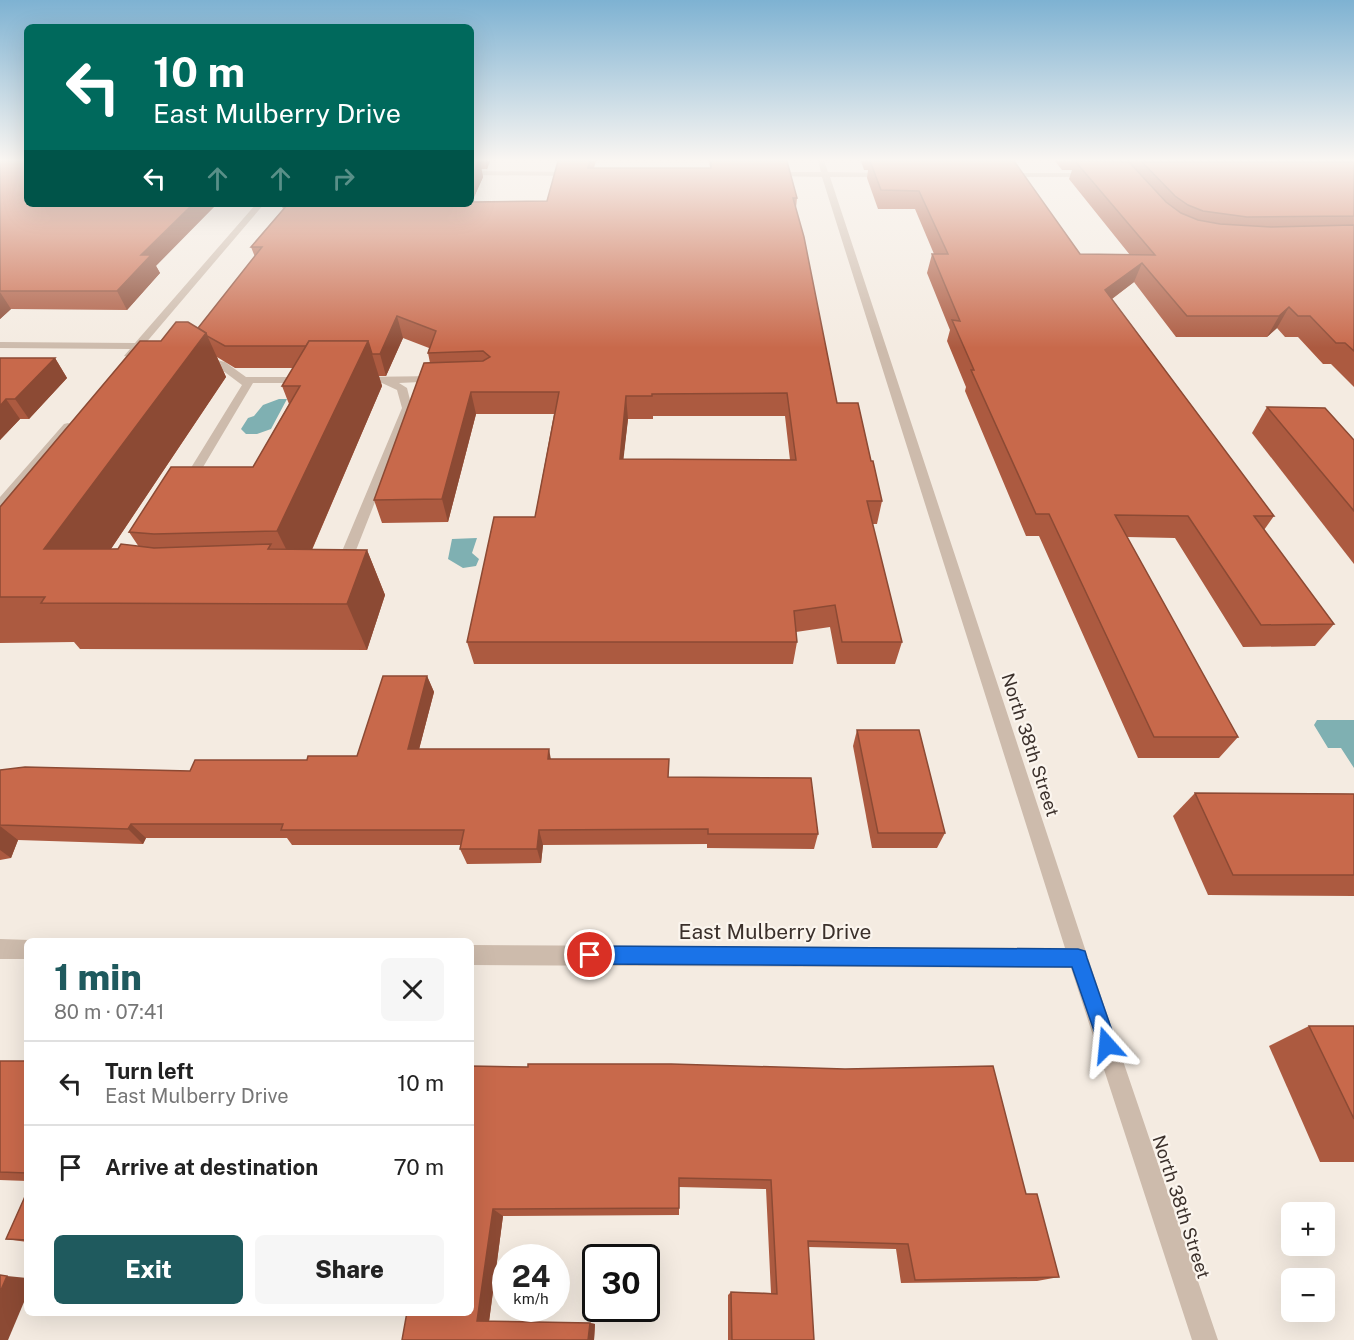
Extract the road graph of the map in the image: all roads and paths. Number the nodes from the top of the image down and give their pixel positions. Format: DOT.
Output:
graph roads {
  1 [pos="243,224"];
  2 [pos="842,224"];
  3 [pos="0,345"];
  4 [pos="137,346"];
  5 [pos="145,361"];
  6 [pos="191,365"];
  7 [pos="453,379"];
  8 [pos="244,380"];
  9 [pos="315,380"];
  10 [pos="350,380"];
  11 [pos="384,380"];
  12 [pos="77,416"];
  13 [pos="183,491"];
  14 [pos="0,505"];
  15 [pos="336,583"];
  16 [pos="0,949"];
  17 [pos="24,949"];
  18 [pos="474,954"];
  19 [pos="1078,958"];
  20 [pos="1205,1340"];
  1 -- 4 [label="street"];
  2 -- 19 [label="street, North 38th Street"];
  3 -- 4 [label="street"];
  4 -- 5 [label="street"];
  6 -- 8 [label="street"];
  7 -- 11 [label="street"];
  8 -- 9 [label="street"];
  8 -- 13 [label="street"];
  10 -- 11 [label="street"];
  11 -- 15 [label="street"];
  12 -- 14 [label="street"];
  16 -- 17 [label="street"];
  18 -- 19 [label="street, East Mulberry Drive"];
  19 -- 20 [label="street, North 38th Street"];
}
